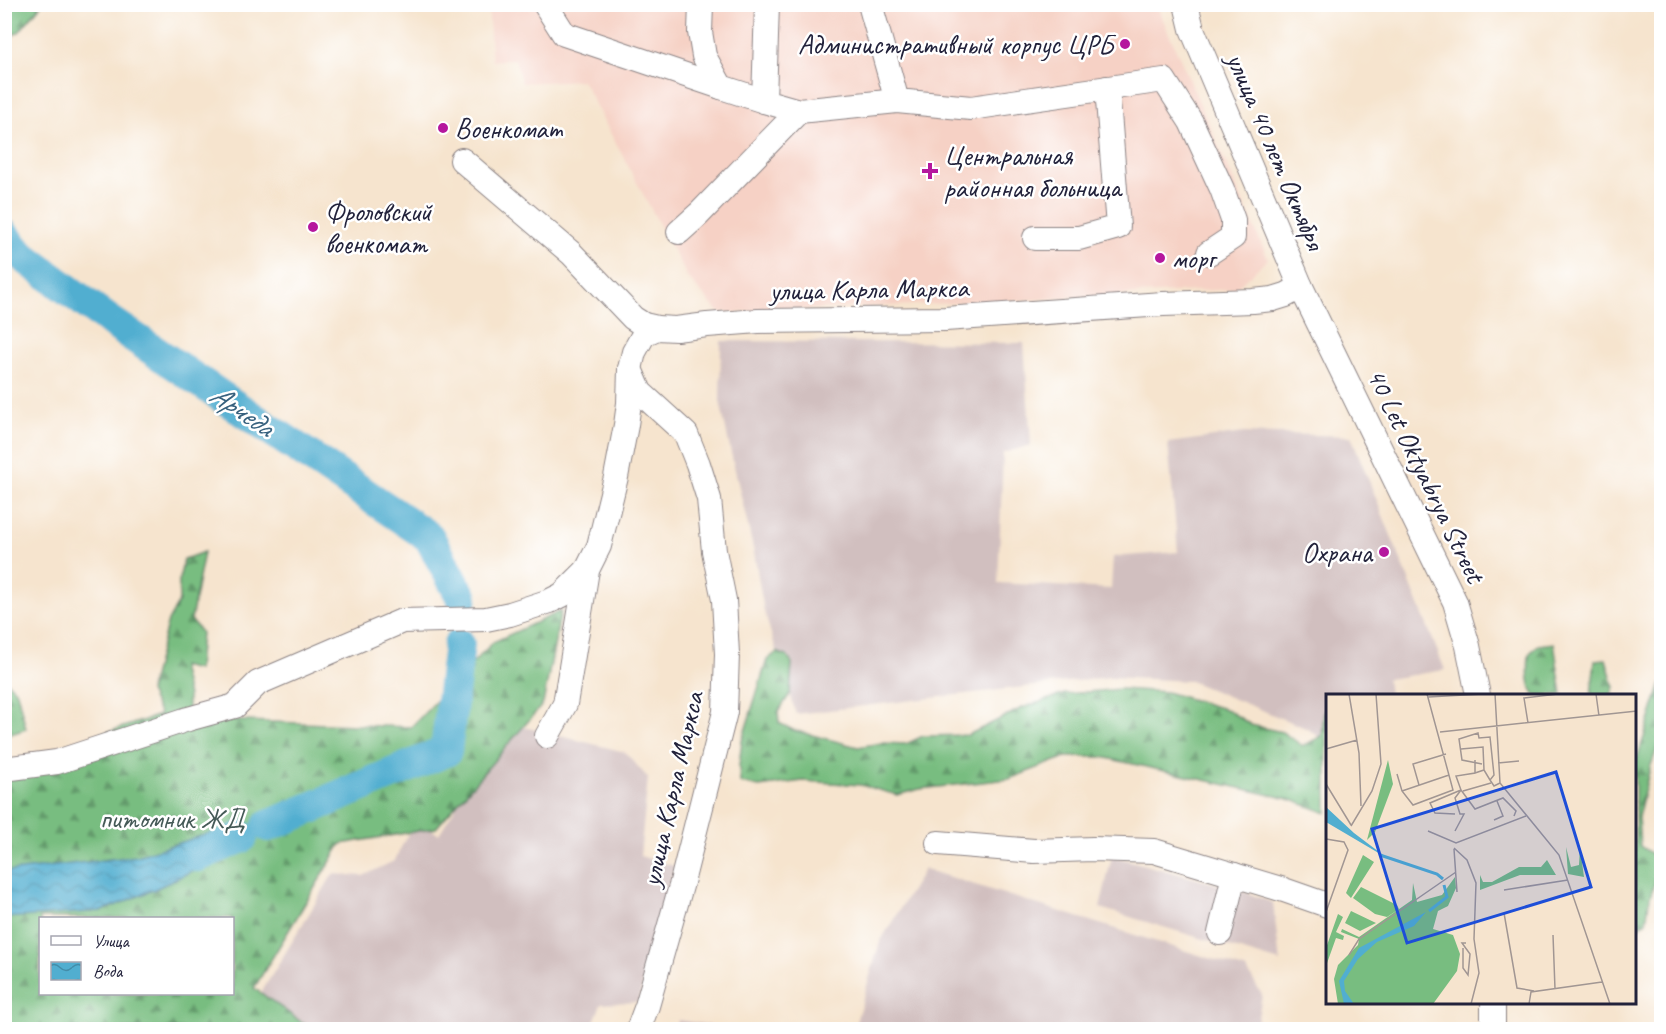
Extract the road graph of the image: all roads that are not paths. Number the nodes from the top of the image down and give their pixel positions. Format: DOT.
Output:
graph roads {
  1 [pos="545,4"];
  2 [pos="701,4"];
  3 [pos="767,4"];
  4 [pos="870,4"];
  5 [pos="1185,4"];
  6 [pos="721,87"];
  7 [pos="1107,88"];
  8 [pos="764,101"];
  9 [pos="897,101"];
  10 [pos="799,111"];
  11 [pos="462,160"];
  12 [pos="679,232"];
  13 [pos="1035,238"];
  14 [pos="1209,253"];
  15 [pos="1301,287"];
  16 [pos="657,328"];
  17 [pos="630,369"];
  18 [pos="587,570"];
  19 [pos="1478,694"];
  20 [pos="547,736"];
  21 [pos="4,769"];
  22 [pos="938,843"];
  23 [pos="1234,875"];
  24 [pos="1326,905"];
  25 [pos="1220,933"];
  26 [pos="1493,1004"];
  27 [pos="639,1029"];
  28 [pos="1494,1029"];
  1 -- 6 [label="street"];
  2 -- 6 [label="street"];
  3 -- 8 [label="street"];
  4 -- 9 [label="street"];
  5 -- 15 [label="street, улица 40 лет Октября"];
  6 -- 8 [label="street"];
  7 -- 9 [label="street"];
  7 -- 13 [label="street"];
  7 -- 14 [label="street"];
  8 -- 10 [label="street"];
  9 -- 10 [label="street"];
  10 -- 12 [label="street"];
  11 -- 16 [label="street, улица Карла Маркса"];
  15 -- 16 [label="street, улица Карла Маркса"];
  15 -- 19 [label="street, 40 Let Oktyabrya Street"];
  16 -- 17 [label="street"];
  17 -- 18 [label="street"];
  17 -- 27 [label="street, улица Карла Маркса"];
  18 -- 20 [label="street"];
  18 -- 21 [label="street"];
  22 -- 23 [label="street"];
  23 -- 24 [label="street"];
  23 -- 25 [label="street"];
  26 -- 28 [label="street"];
}
